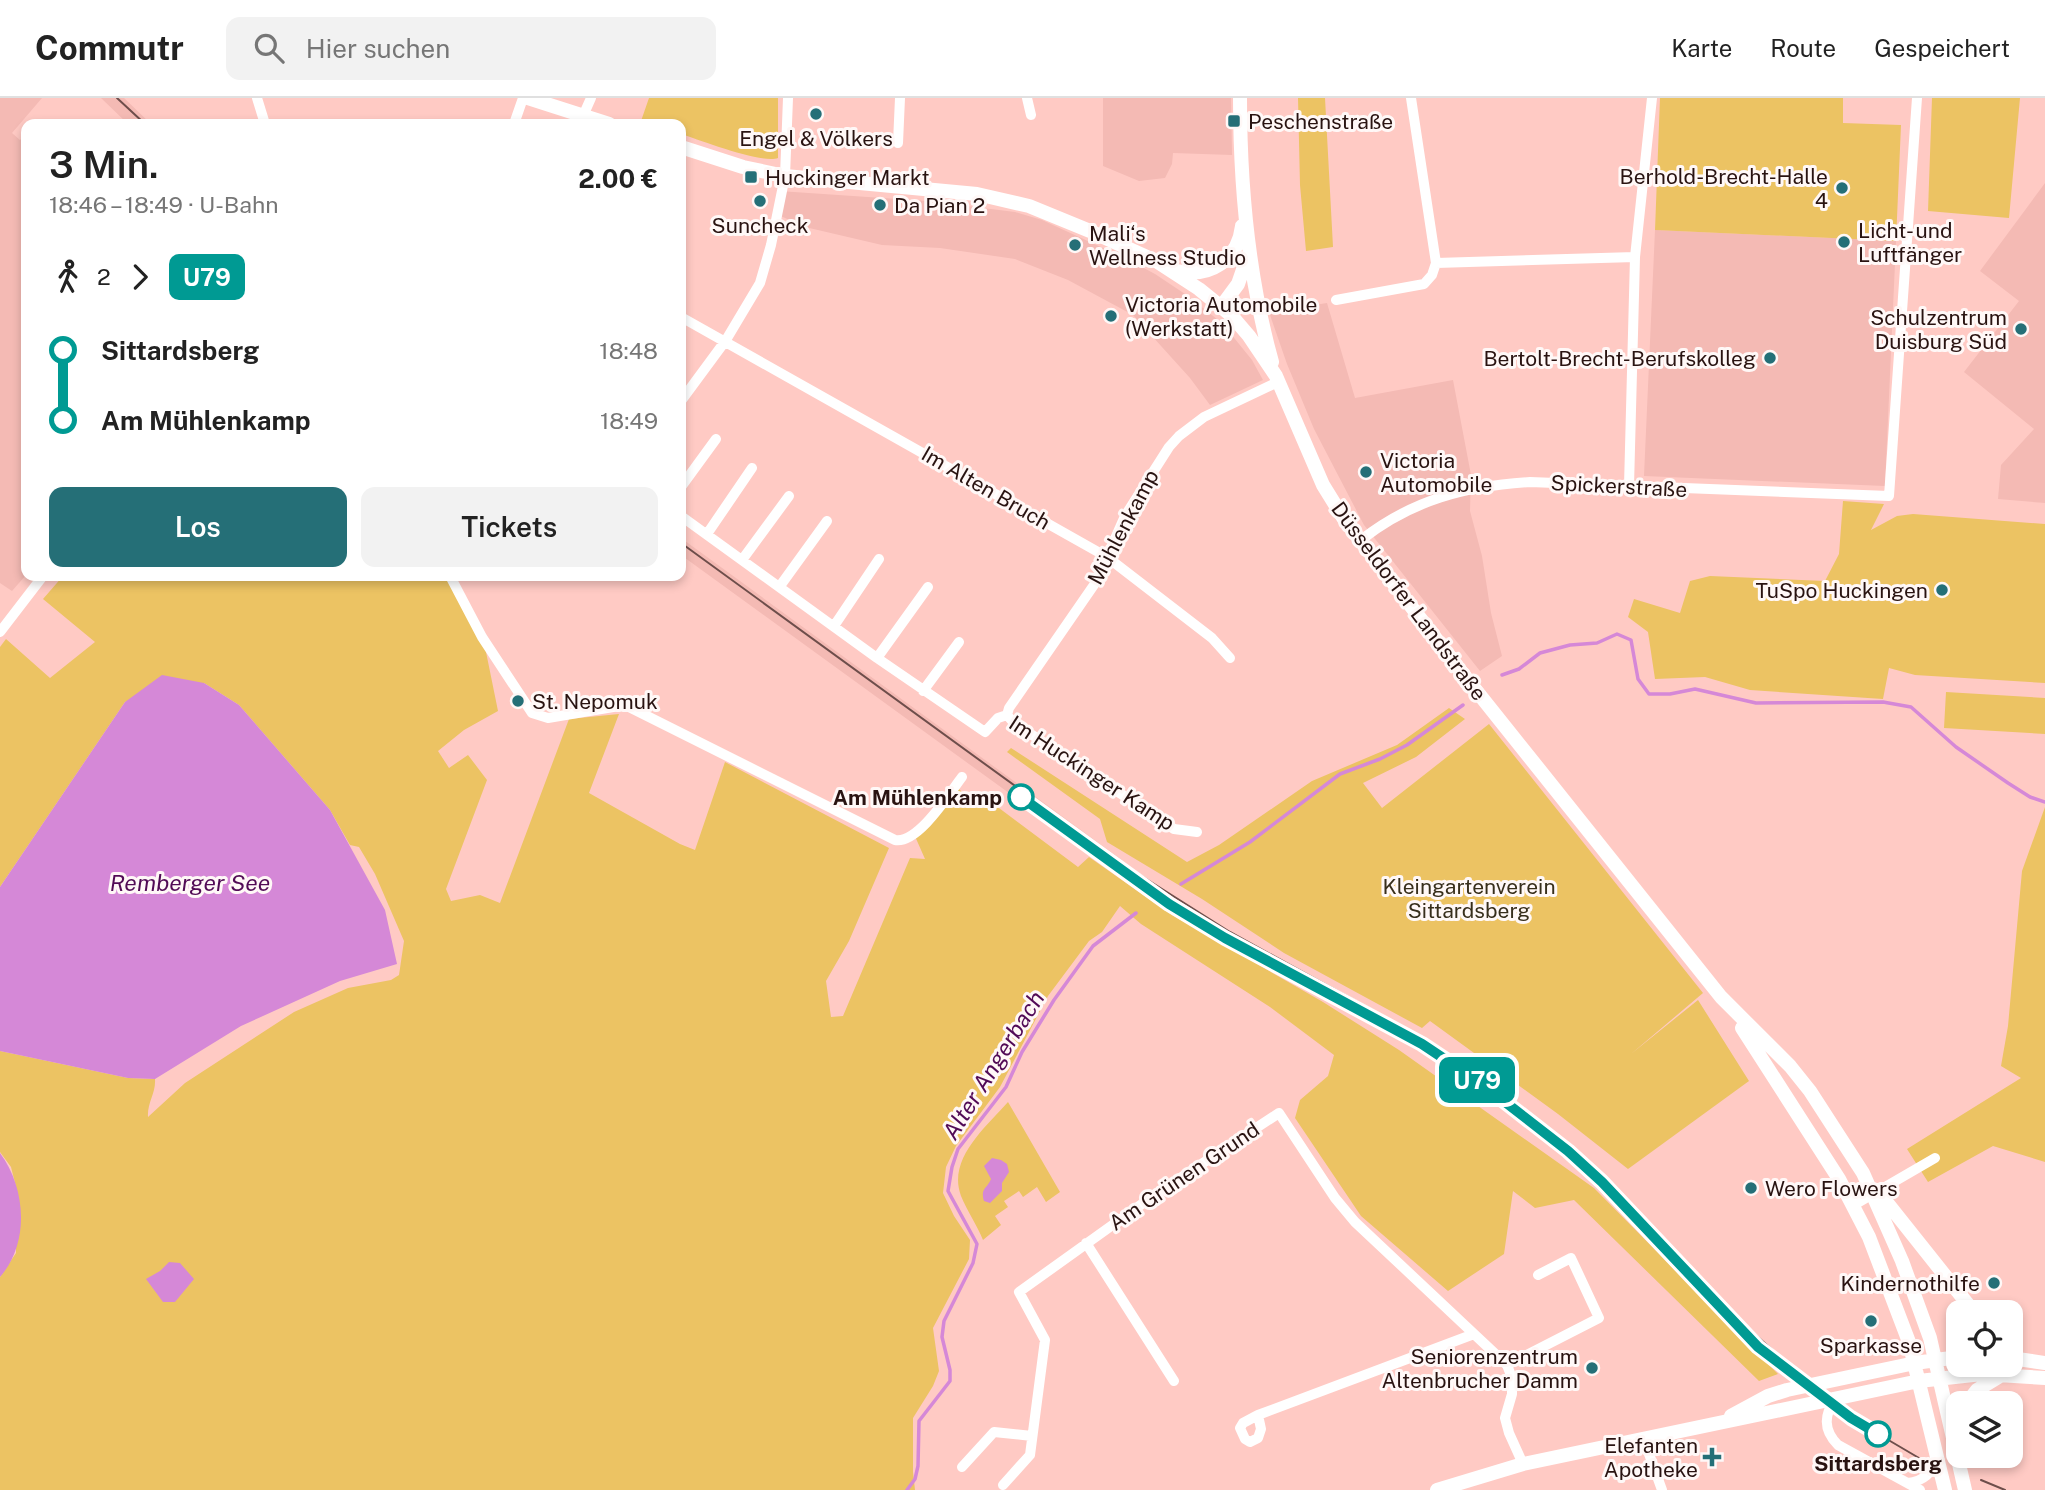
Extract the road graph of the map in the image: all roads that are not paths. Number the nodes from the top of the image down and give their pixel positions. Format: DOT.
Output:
graph roads {
  1 [pos="257,98"];
  2 [pos="525,98"];
  3 [pos="591,98"];
  4 [pos="788,98"];
  5 [pos="900,98"];
  6 [pos="1027,98"];
  7 [pos="1240,98"];
  8 [pos="1411,98"];
  9 [pos="1652,98"];
  10 [pos="1917,98"];
  11 [pos="1031,115"];
  12 [pos="583,116"];
  13 [pos="263,119"];
  14 [pos="516,119"];
  15 [pos="593,119"];
  16 [pos="898,143"];
  17 [pos="686,149"];
  18 [pos="785,176"];
  19 [pos="1245,207"];
  20 [pos="1249,250"];
  21 [pos="1635,257"];
  22 [pos="1436,263"];
  23 [pos="1169,269"];
  24 [pos="1336,300"];
  25 [pos="1221,307"];
  26 [pos="686,320"];
  27 [pos="726,340"];
  28 [pos="1277,379"];
  29 [pos="686,394"];
  30 [pos="716,439"];
  31 [pos="752,468"];
  32 [pos="686,480"];
  33 [pos="1629,486"];
  34 [pos="789,496"];
  35 [pos="686,519"];
  36 [pos="827,521"];
  37 [pos="707,534"];
  38 [pos="1361,540"];
  39 [pos="1107,557"];
  40 [pos="879,559"];
  41 [pos="742,560"];
  42 [pos="39,581"];
  43 [pos="453,581"];
  44 [pos="780,586"];
  45 [pos="929,587"];
  46 [pos="834,626"];
  47 [pos="0,632"];
  48 [pos="959,642"];
  49 [pos="877,658"];
  50 [pos="1230,658"];
  51 [pos="923,691"];
  52 [pos="1007,715"];
  53 [pos="962,778"];
  54 [pos="1197,832"];
  55 [pos="1721,997"];
  56 [pos="1935,1158"];
  57 [pos="1875,1192"];
  58 [pos="1854,1205"];
  59 [pos="1086,1243"];
  60 [pos="1538,1275"];
  61 [pos="1964,1300"];
  62 [pos="1474,1335"];
  63 [pos="2023,1354"];
  64 [pos="1946,1358"];
  65 [pos="1936,1359"];
  66 [pos="2040,1362"];
  67 [pos="1915,1363"];
  68 [pos="1507,1365"];
  69 [pos="2023,1376"];
  70 [pos="1940,1377"];
  71 [pos="1946,1377"];
  72 [pos="1998,1377"];
  73 [pos="2045,1378"];
  74 [pos="1174,1381"];
  75 [pos="1919,1381"];
  76 [pos="1976,1391"];
  77 [pos="1946,1397"];
  78 [pos="1835,1399"];
  79 [pos="1258,1416"];
  80 [pos="1707,1426"];
  81 [pos="1032,1436"];
  82 [pos="1644,1440"];
  83 [pos="1938,1459"];
  84 [pos="1523,1464"];
  85 [pos="961,1467"];
  86 [pos="1962,1468"];
  87 [pos="1906,1483"];
  88 [pos="1003,1485"];
  89 [pos="1437,1490"];
  90 [pos="1662,1490"];
  91 [pos="1920,1490"];
  92 [pos="1945,1490"];
  93 [pos="1965,1490"];
  1 -- 13 [label="street"];
  2 -- 12 [label="main road"];
  2 -- 14 [label="street"];
  3 -- 12 [label="street"];
  4 -- 18 [label="street"];
  5 -- 16 [label="street"];
  6 -- 11 [label="street"];
  7 -- 19 [label="main road"];
  8 -- 22 [label="street"];
  9 -- 21 [label="street"];
  10 -- 33 [label="street, Spickerstraße"];
  12 -- 15 [label="main road"];
  17 -- 18 [label="main road, Düsseldorfer Landstraße"];
  18 -- 23 [label="main road, Düsseldorfer Landstraße"];
  18 -- 27 [label="street"];
  19 -- 20 [label="main road"];
  19 -- 23 [label="main road"];
  20 -- 25 [label="main road"];
  20 -- 28 [label="main road"];
  21 -- 22 [label="street"];
  21 -- 33 [label="street"];
  22 -- 24 [label="street"];
  23 -- 25 [label="main road, Düsseldorfer Landstraße"];
  25 -- 28 [label="main road, Düsseldorfer Landstraße"];
  26 -- 27 [label="street, Im Alten Bruch"];
  27 -- 29 [label="street"];
  27 -- 39 [label="street, Im Alten Bruch"];
  28 -- 38 [label="main road, Düsseldorfer Landstraße"];
  28 -- 39 [label="street, Mühlenkamp"];
  30 -- 32 [label="street"];
  31 -- 37 [label="street"];
  33 -- 38 [label="street, Spickerstraße"];
  34 -- 41 [label="street"];
  35 -- 37 [label="street, Im Huckinger Kamp"];
  36 -- 44 [label="street"];
  37 -- 41 [label="street, Im Huckinger Kamp"];
  38 -- 55 [label="main road, Düsseldorfer Landstraße"];
  39 -- 50 [label="street, Im Alten Bruch"];
  39 -- 52 [label="street, Mühlenkamp"];
  40 -- 46 [label="street"];
  41 -- 44 [label="street, Im Huckinger Kamp"];
  42 -- 47 [label="street"];
  43 -- 53 [label="street"];
  44 -- 46 [label="street, Im Huckinger Kamp"];
  45 -- 49 [label="street"];
  46 -- 49 [label="street, Im Huckinger Kamp"];
  48 -- 51 [label="street"];
  49 -- 51 [label="street, Im Huckinger Kamp"];
  51 -- 52 [label="street, Im Huckinger Kamp"];
  52 -- 54 [label="street, Im Huckinger Kamp"];
  55 -- 57 [label="main road, Düsseldorfer Landstraße"];
  55 -- 58 [label="main road, Düsseldorfer Landstraße"];
  56 -- 57 [label="street"];
  57 -- 58 [label="street"];
  57 -- 61 [label="main road"];
  57 -- 65 [label="main road"];
  58 -- 67 [label="main road, Düsseldorfer Landstraße"];
  59 -- 62 [label="street, Am Grünen Grund"];
  59 -- 74 [label="street, Am Grünen Grund"];
  59 -- 81 [label="street, Am Grünen Grund"];
  60 -- 68 [label="street"];
  62 -- 68 [label="street"];
  62 -- 79 [label="street"];
  63 -- 66 [label="main road"];
  64 -- 65 [label="main road"];
  65 -- 67 [label="main road"];
  65 -- 70 [label="main road"];
  67 -- 75 [label="main road, Düsseldorfer Landstraße"];
  67 -- 80 [label="main road"];
  68 -- 84 [label="street"];
  69 -- 73 [label="main road"];
  70 -- 71 [label="main road"];
  70 -- 75 [label="main road"];
  70 -- 77 [label="main road"];
  72 -- 76 [label="main road"];
  75 -- 78 [label="main road"];
  75 -- 83 [label="main road, Düsseldorfer Landstraße"];
  78 -- 80 [label="main road"];
  78 -- 87 [label="street"];
  80 -- 82 [label="main road"];
  81 -- 85 [label="street"];
  81 -- 88 [label="street, Am Grünen Grund"];
  82 -- 84 [label="main road"];
  82 -- 90 [label="street"];
  83 -- 87 [label="street"];
  83 -- 92 [label="main road, Düsseldorfer Landstraße"];
  84 -- 89 [label="main road"];
  86 -- 93 [label="main road"];
  87 -- 91 [label="street"];
}
